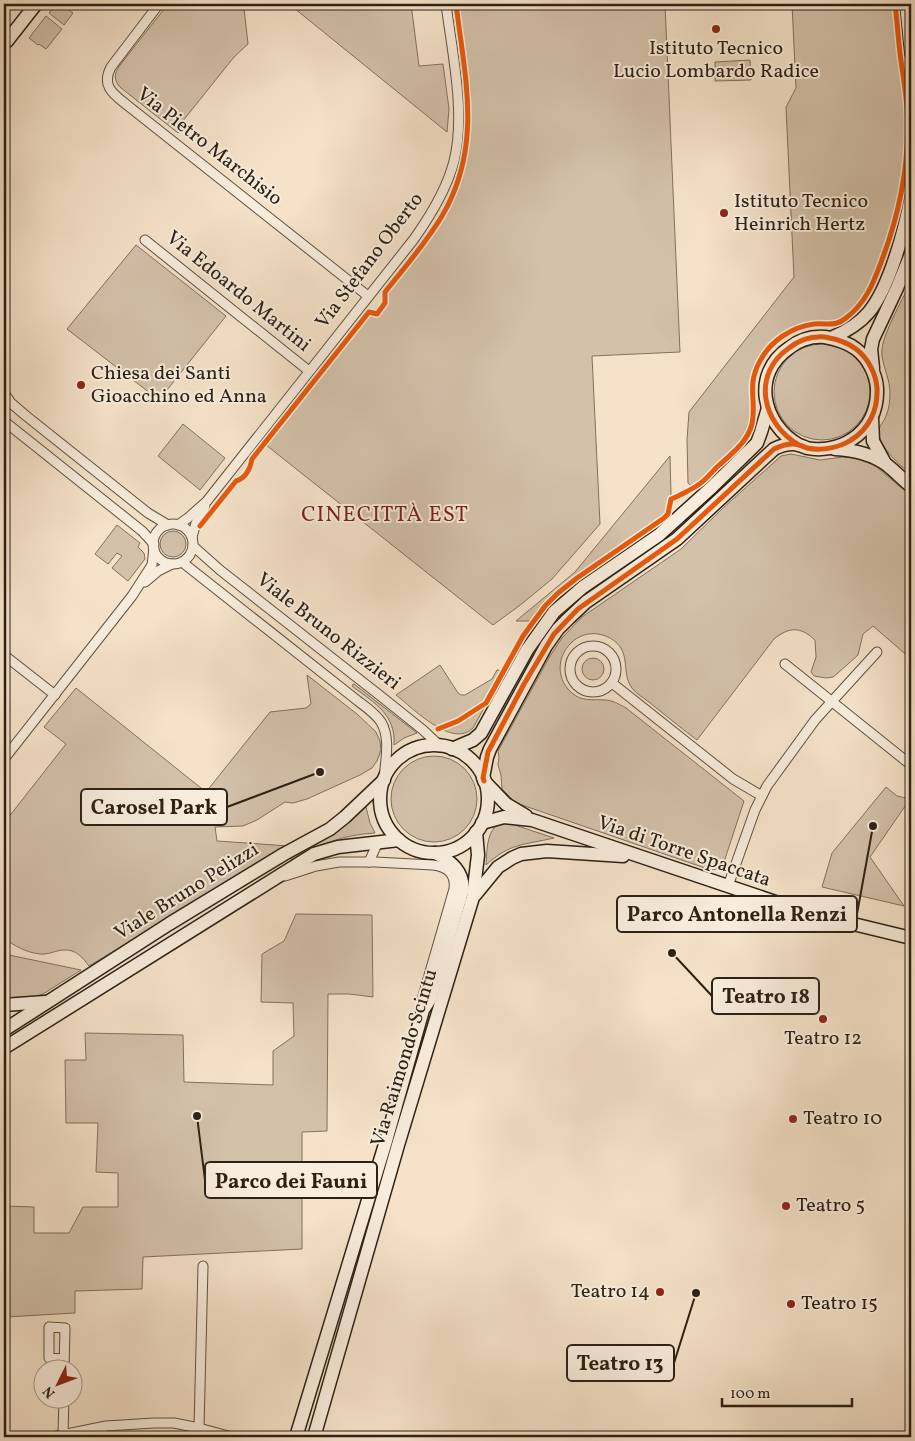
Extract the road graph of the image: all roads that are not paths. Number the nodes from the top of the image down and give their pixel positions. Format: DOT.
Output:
graph roads {
  1 [pos="36,4"];
  2 [pos="159,4"];
  3 [pos="446,4"];
  4 [pos="906,4"];
  5 [pos="6,41"];
  6 [pos="911,53"];
  7 [pos="911,196"];
  8 [pos="146,240"];
  9 [pos="911,254"];
  10 [pos="368,296"];
  11 [pos="831,338"];
  12 [pos="309,371"];
  13 [pos="873,371"];
  14 [pos="4,394"];
  15 [pos="768,408"];
  16 [pos="872,418"];
  17 [pos="4,421"];
  18 [pos="799,445"];
  19 [pos="829,449"];
  20 [pos="886,465"];
  21 [pos="911,486"];
  22 [pos="207,501"];
  23 [pos="168,525"];
  24 [pos="178,525"];
  25 [pos="193,542"];
  26 [pos="154,546"];
  27 [pos="182,562"];
  28 [pos="172,564"];
  29 [pos="136,591"];
  30 [pos="877,652"];
  31 [pos="4,655"];
  32 [pos="785,664"];
  33 [pos="612,684"];
  34 [pos="55,695"];
  35 [pos="832,701"];
  36 [pos="446,747"];
  37 [pos="4,760"];
  38 [pos="911,765"];
  39 [pos="484,779"];
  40 [pos="384,780"];
  41 [pos="762,796"];
  42 [pos="532,820"];
  43 [pos="479,827"];
  44 [pos="399,840"];
  45 [pos="378,842"];
  46 [pos="435,853"];
  47 [pos="284,854"];
  48 [pos="642,857"];
  49 [pos="369,862"];
  50 [pos="292,867"];
  51 [pos="272,880"];
  52 [pos="728,886"];
  53 [pos="473,897"];
  54 [pos="911,938"];
  55 [pos="47,1002"];
  56 [pos="4,1005"];
  57 [pos="423,1010"];
  58 [pos="5,1024"];
  59 [pos="18,1039"];
  60 [pos="4,1048"];
  61 [pos="203,1266"];
  62 [pos="64,1408"];
  63 [pos="199,1428"];
  64 [pos="63,1434"];
  65 [pos="52,1437"];
  66 [pos="228,1437"];
  67 [pos="296,1437"];
  68 [pos="314,1437"];
  1 -- 5 [label="street"];
  2 -- 10 [label="street, Via Pietro Marchisio"];
  3 -- 10 [label="street, Via Stefano Oberto"];
  4 -- 6 [label="street"];
  7 -- 11 [label="street"];
  8 -- 12 [label="street, Via Edoardo Martini"];
  9 -- 13 [label="street"];
  10 -- 12 [label="street, Via Stefano Oberto"];
  11 -- 13 [label="street"];
  11 -- 15 [label="street"];
  12 -- 22 [label="street, Via Stefano Oberto"];
  13 -- 16 [label="street"];
  14 -- 23 [label="street"];
  15 -- 18 [label="street"];
  15 -- 36 [label="street"];
  16 -- 19 [label="street"];
  16 -- 20 [label="street"];
  17 -- 26 [label="street"];
  18 -- 19 [label="street"];
  18 -- 39 [label="street"];
  19 -- 20 [label="street"];
  20 -- 21 [label="street"];
  22 -- 24 [label="street, Via Stefano Oberto"];
  22 -- 25 [label="street, Via Stefano Oberto"];
  23 -- 24 [label="street"];
  23 -- 26 [label="street"];
  24 -- 25 [label="street"];
  25 -- 27 [label="street"];
  25 -- 36 [label="street, Viale Bruno Rizzieri"];
  26 -- 28 [label="street"];
  26 -- 29 [label="street"];
  27 -- 28 [label="street"];
  27 -- 40 [label="street, Viale Bruno Rizzieri"];
  28 -- 29 [label="street"];
  29 -- 34 [label="street"];
  30 -- 35 [label="street"];
  31 -- 34 [label="street"];
  32 -- 35 [label="street"];
  33 -- 33 [label="street"];
  33 -- 41 [label="street"];
  34 -- 37 [label="street"];
  35 -- 38 [label="street"];
  35 -- 41 [label="street"];
  36 -- 39 [label="street"];
  36 -- 40 [label="street"];
  39 -- 42 [label="street, Via di Torre Spaccata"];
  39 -- 43 [label="street"];
  40 -- 44 [label="street"];
  40 -- 47 [label="street, Viale Bruno Pelizzi"];
  41 -- 52 [label="street"];
  42 -- 43 [label="street, Via di Torre Spaccata"];
  42 -- 48 [label="street, Via di Torre Spaccata"];
  43 -- 46 [label="street"];
  43 -- 53 [label="street, Via Raimondo Scintu"];
  44 -- 45 [label="street, Viale Bruno Pelizzi"];
  44 -- 46 [label="street"];
  45 -- 49 [label="street"];
  45 -- 50 [label="street, Viale Bruno Pelizzi"];
  46 -- 57 [label="street, Via Raimondo Scintu"];
  47 -- 50 [label="street"];
  47 -- 55 [label="street, Viale Bruno Pelizzi"];
  48 -- 52 [label="street, Via di Torre Spaccata"];
  48 -- 53 [label="street"];
  49 -- 51 [label="street, Via Raimondo Scintu"];
  49 -- 57 [label="street, Via Raimondo Scintu"];
  50 -- 51 [label="street, Viale Bruno Pelizzi"];
  51 -- 59 [label="street, Viale Bruno Pelizzi"];
  52 -- 54 [label="street, Via di Torre Spaccata"];
  53 -- 68 [label="street, Via Raimondo Scintu"];
  55 -- 56 [label="street"];
  55 -- 58 [label="street, Viale Bruno Pelizzi"];
  57 -- 67 [label="street, Via Raimondo Scintu"];
  58 -- 59 [label="street"];
  59 -- 60 [label="street, Viale Bruno Pelizzi"];
  61 -- 63 [label="street"];
  62 -- 64 [label="street"];
  63 -- 64 [label="street"];
  63 -- 66 [label="street"];
  64 -- 65 [label="street"];
}
